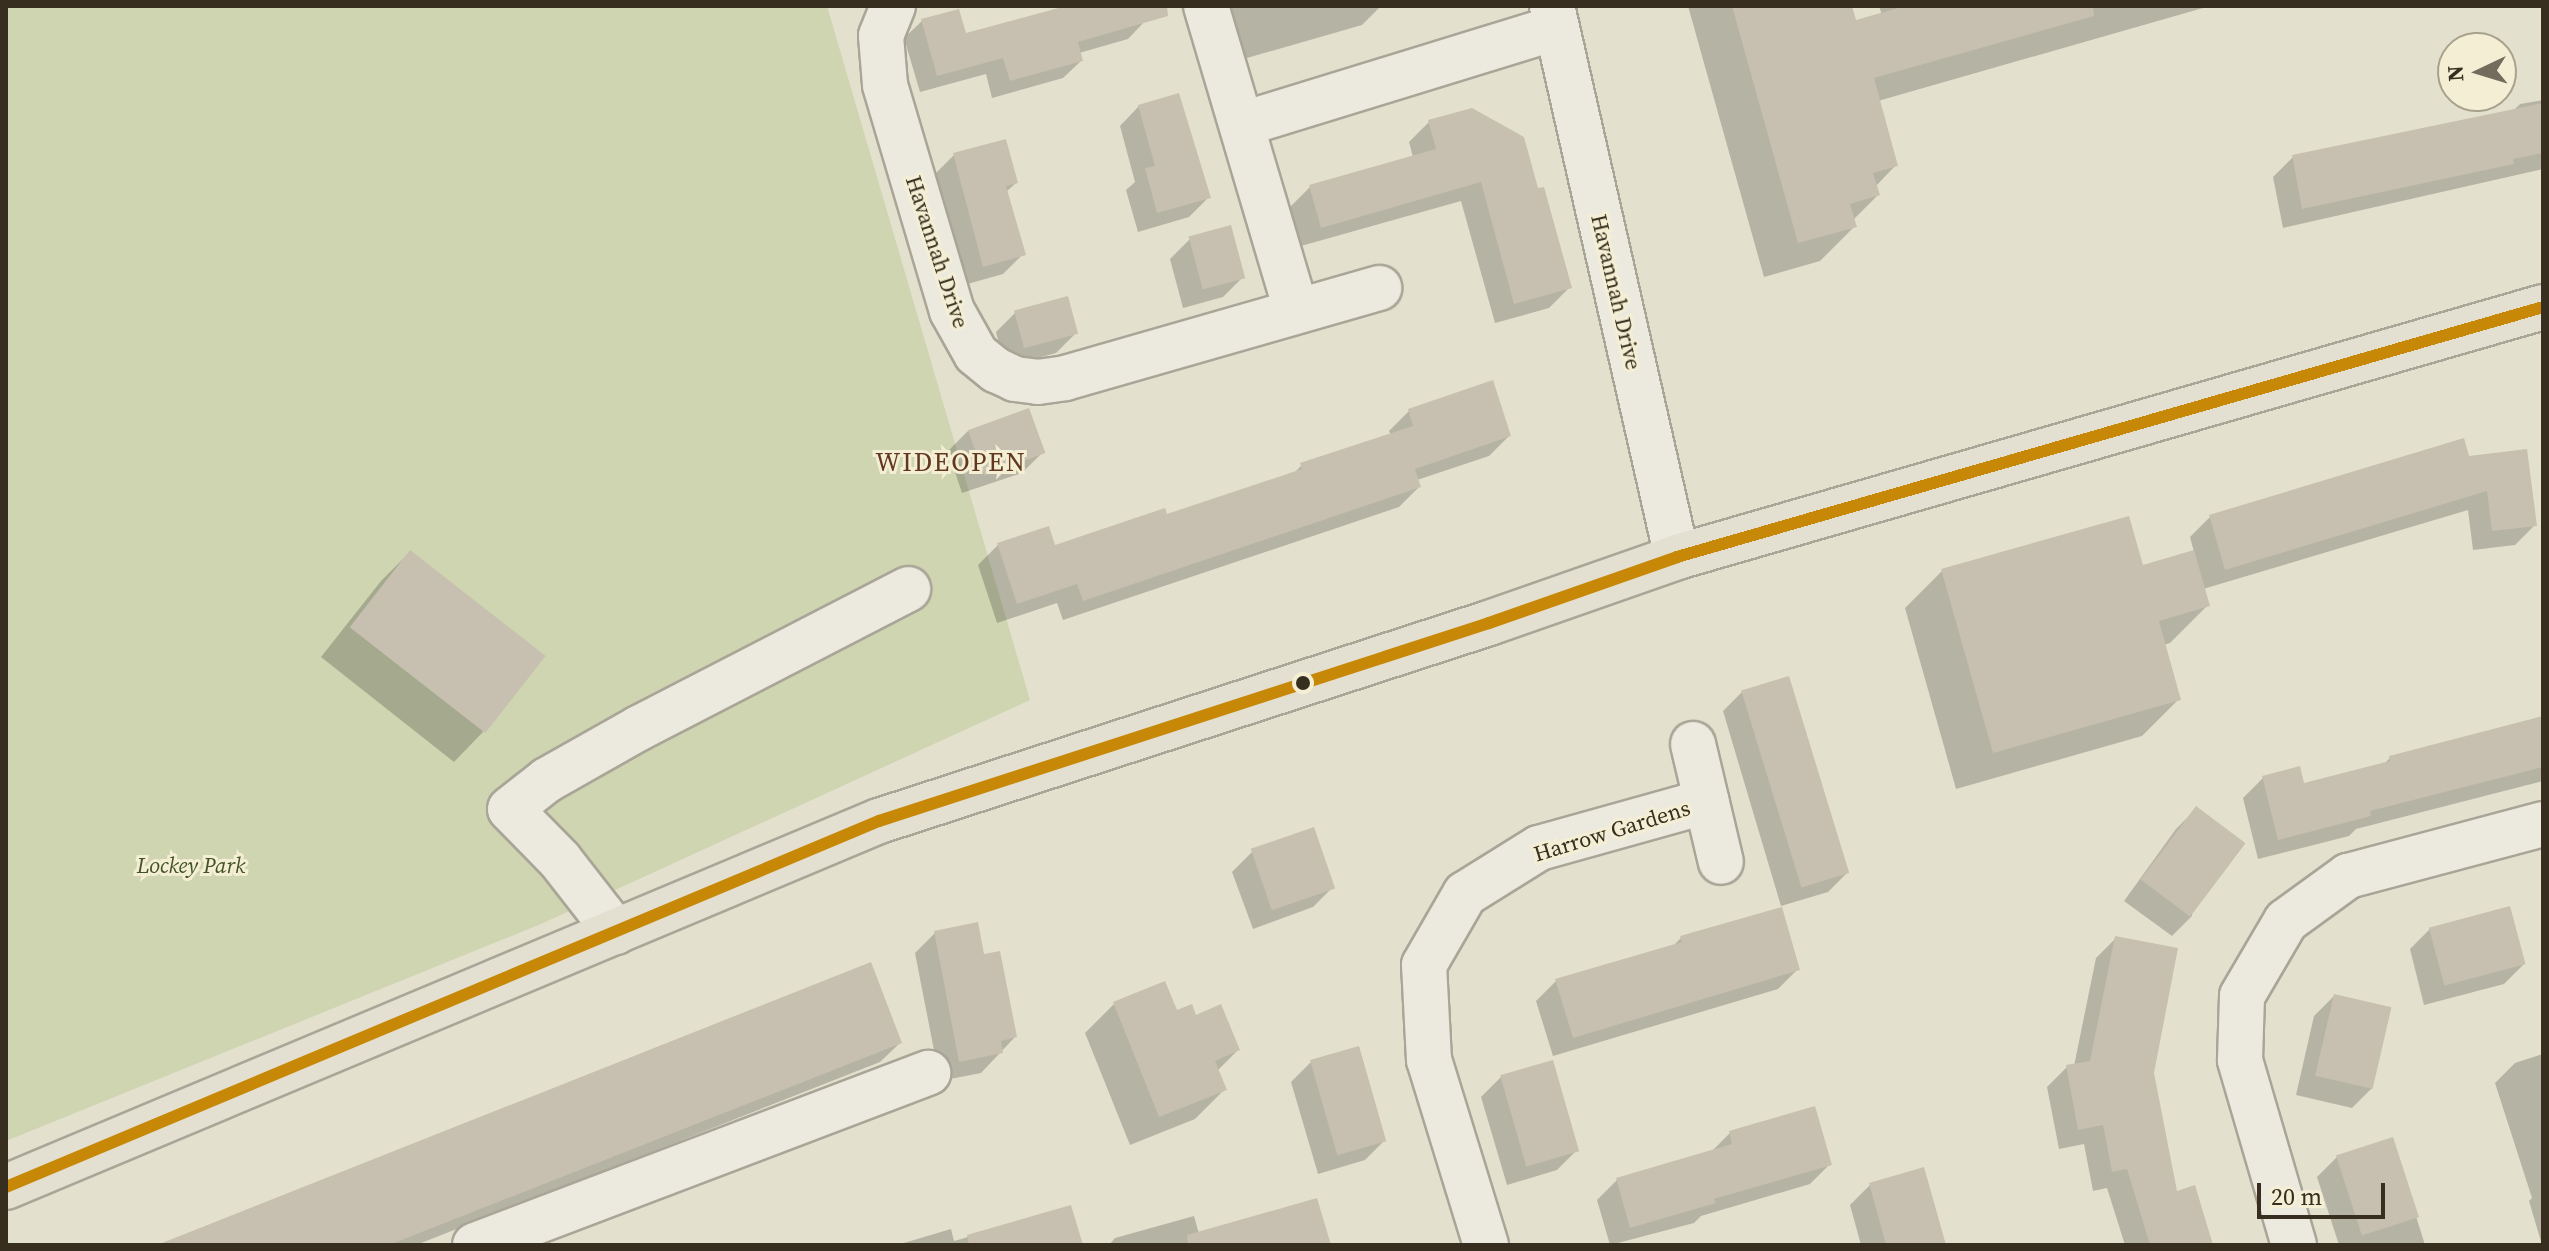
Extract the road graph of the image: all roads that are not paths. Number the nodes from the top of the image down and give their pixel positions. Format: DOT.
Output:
graph roads {
  1 [pos="893,6"];
  2 [pos="1206,6"];
  3 [pos="1554,17"];
  4 [pos="1243,124"];
  5 [pos="1379,288"];
  6 [pos="2543,307"];
  7 [pos="1296,309"];
  8 [pos="1677,557"];
  9 [pos="908,589"];
  10 [pos="1693,744"];
  11 [pos="1707,801"];
  12 [pos="2543,824"];
  13 [pos="1721,862"];
  14 [pos="616,932"];
  15 [pos="928,1073"];
  16 [pos="6,1187"];
  17 [pos="475,1245"];
  18 [pos="1486,1245"];
  19 [pos="2294,1245"];
  1 -- 7 [label="street, Havannah Drive"];
  2 -- 4 [label="street"];
  3 -- 4 [label="street, Havannah Drive"];
  3 -- 8 [label="street, Havannah Drive"];
  4 -- 7 [label="street"];
  5 -- 7 [label="street, Havannah Drive"];
  6 -- 8 [label="main road"];
  8 -- 14 [label="main road"];
  9 -- 14 [label="street"];
  10 -- 11 [label="street, Harrow Gardens"];
  11 -- 13 [label="street, Harrow Gardens"];
  11 -- 18 [label="street, Harrow Gardens"];
  12 -- 19 [label="street"];
  14 -- 16 [label="main road"];
  15 -- 17 [label="street"];
}
